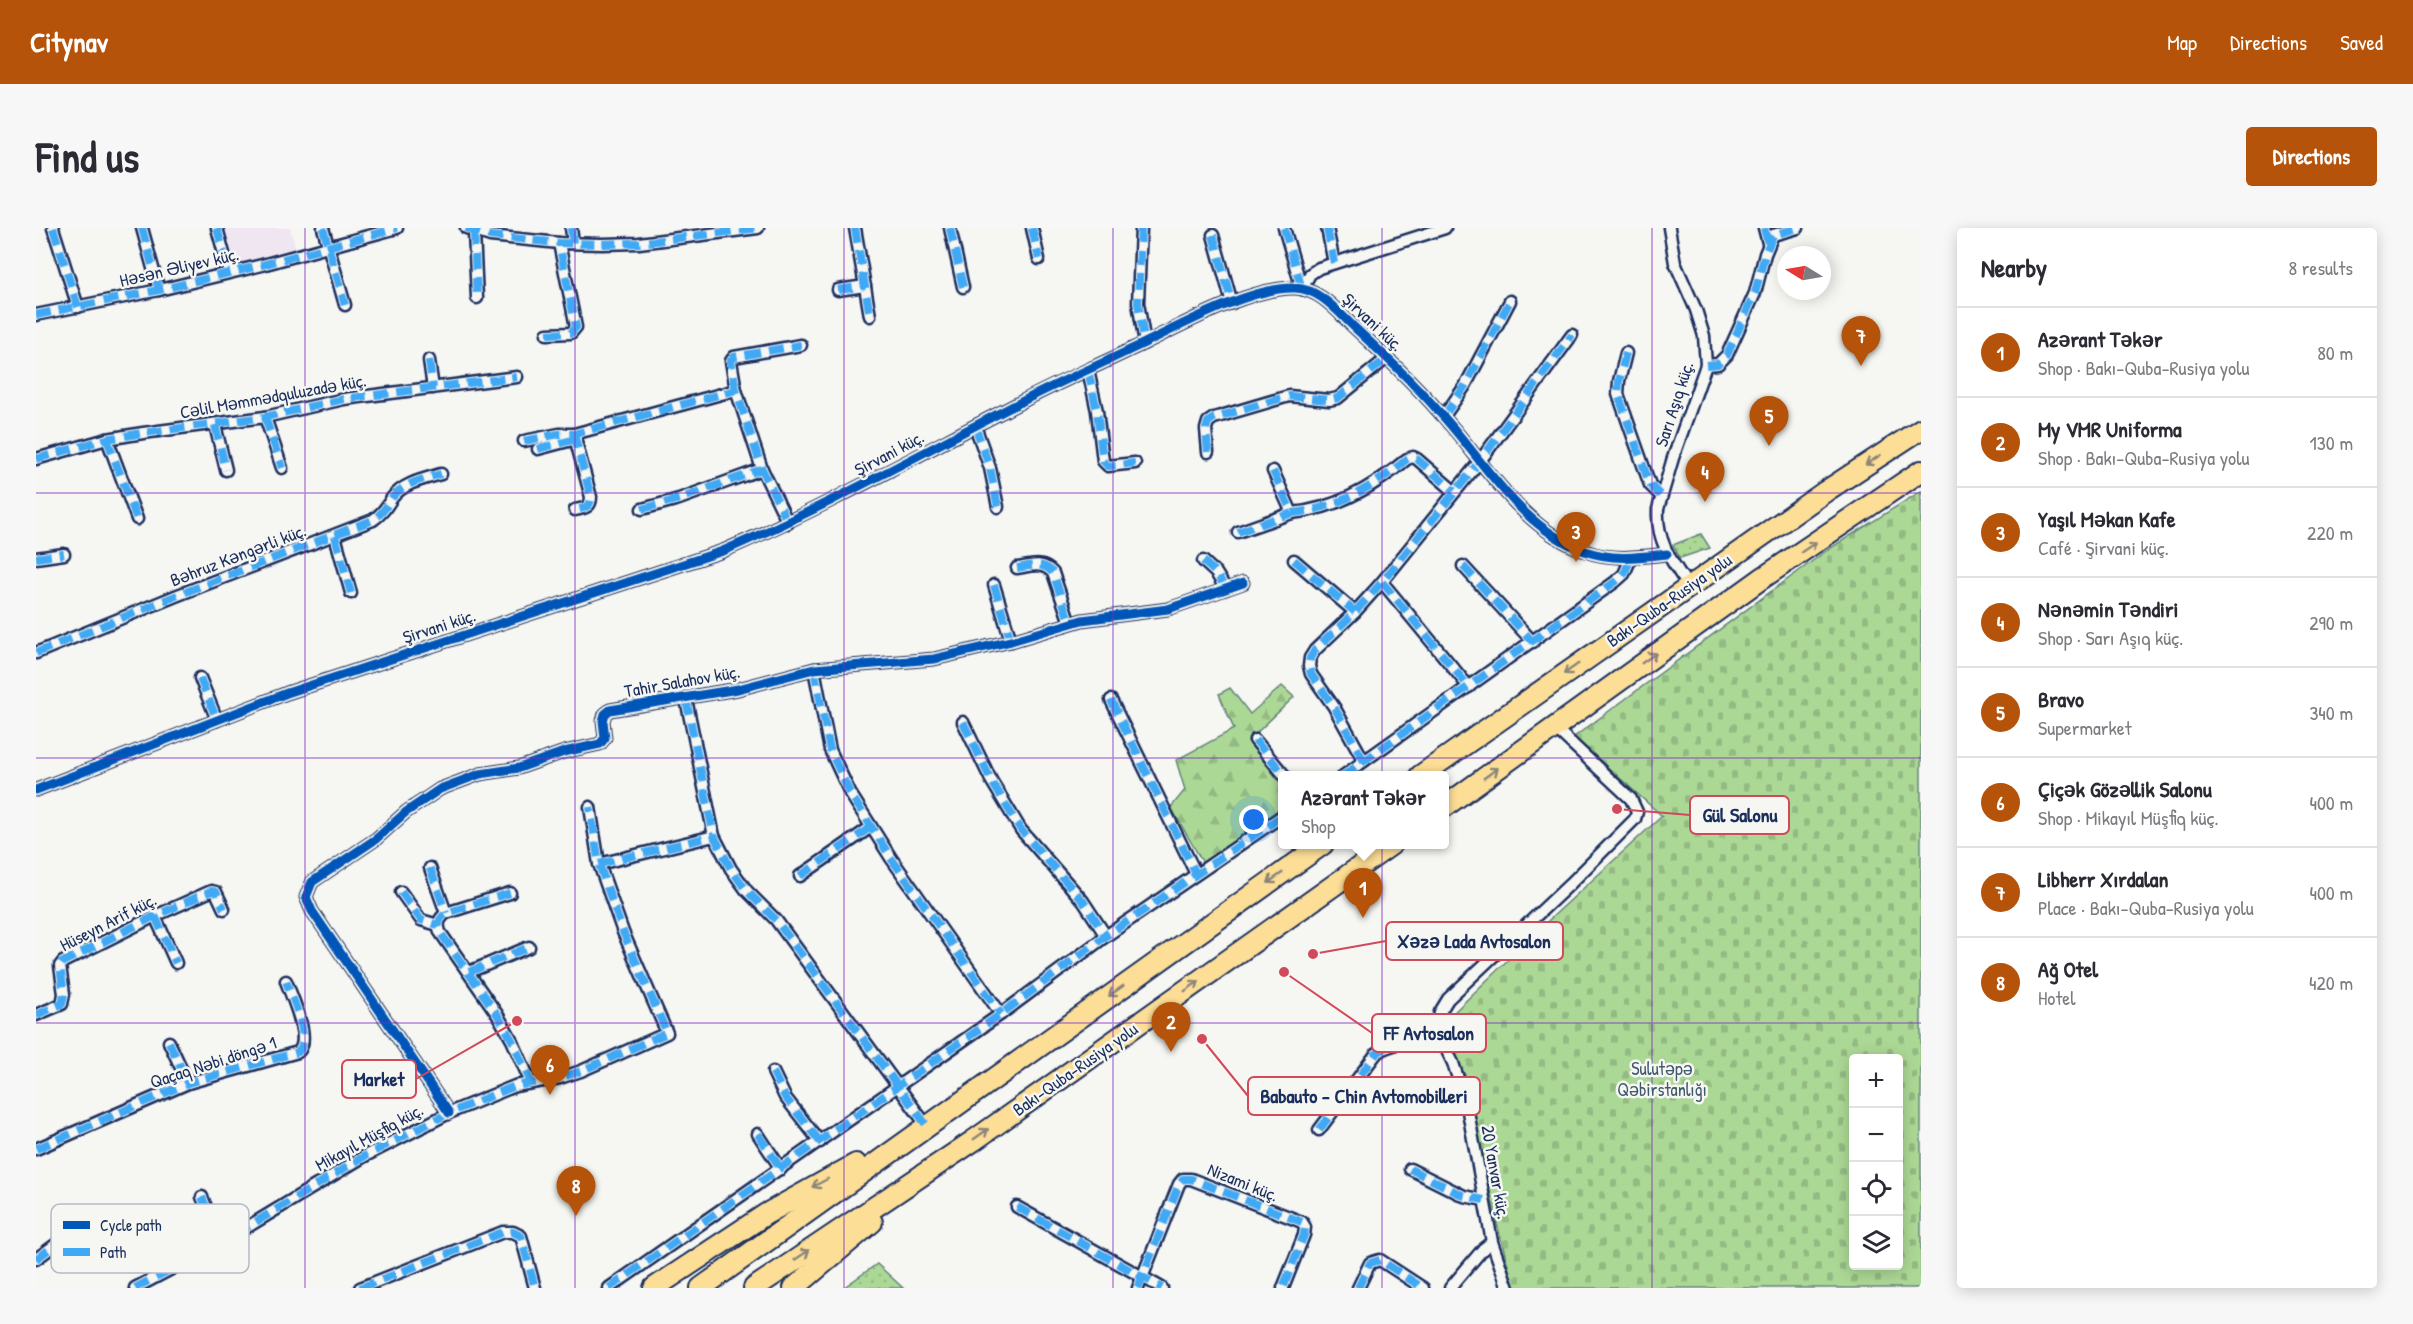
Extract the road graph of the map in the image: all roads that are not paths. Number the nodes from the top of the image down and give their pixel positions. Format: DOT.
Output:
graph roads {
  1 [pos="53,228"];
  2 [pos="142,228"];
  3 [pos="217,228"];
  4 [pos="323,228"];
  5 [pos="397,228"];
  6 [pos="571,228"];
  7 [pos="758,228"];
  8 [pos="855,228"];
  9 [pos="950,228"];
  10 [pos="1032,228"];
  11 [pos="1141,228"];
  12 [pos="1284,228"];
  13 [pos="1327,228"];
  14 [pos="1445,228"];
  15 [pos="1668,228"];
  16 [pos="1764,228"];
  17 [pos="1798,228"];
  18 [pos="470,230"];
  19 [pos="375,231"];
  20 [pos="1213,235"];
  21 [pos="559,243"];
  22 [pos="573,243"];
  23 [pos="1768,243"];
  24 [pos="330,248"];
  25 [pos="1039,259"];
  26 [pos="1334,263"];
  27 [pos="229,272"];
  28 [pos="865,286"];
  29 [pos="963,288"];
  30 [pos="1302,289"];
  31 [pos="159,290"];
  32 [pos="838,290"];
  33 [pos="477,298"];
  34 [pos="1510,301"];
  35 [pos="1232,303"];
  36 [pos="345,305"];
  37 [pos="78,307"];
  38 [pos="36,315"];
  39 [pos="870,316"];
  40 [pos="547,334"];
  41 [pos="1572,335"];
  42 [pos="1145,343"];
  43 [pos="801,345"];
  44 [pos="1626,353"];
  45 [pos="1387,358"];
  46 [pos="429,360"];
  47 [pos="1706,365"];
  48 [pos="1088,370"];
  49 [pos="517,378"];
  50 [pos="433,388"];
  51 [pos="736,390"];
  52 [pos="1444,416"];
  53 [pos="265,417"];
  54 [pos="215,425"];
  55 [pos="975,426"];
  56 [pos="1921,429"];
  57 [pos="575,436"];
  58 [pos="107,439"];
  59 [pos="524,441"];
  60 [pos="538,449"];
  61 [pos="1208,452"];
  62 [pos="36,459"];
  63 [pos="1480,461"];
  64 [pos="1135,463"];
  65 [pos="282,468"];
  66 [pos="762,469"];
  67 [pos="226,470"];
  68 [pos="1273,471"];
  69 [pos="1921,471"];
  70 [pos="441,474"];
  71 [pos="1454,491"];
  72 [pos="1661,496"];
  73 [pos="998,507"];
  74 [pos="642,509"];
  75 [pos="576,510"];
  76 [pos="1292,513"];
  77 [pos="137,519"];
  78 [pos="788,523"];
  79 [pos="1238,532"];
  80 [pos="334,536"];
  81 [pos="64,554"];
  82 [pos="1667,554"];
  83 [pos="36,558"];
  84 [pos="1631,558"];
  85 [pos="1293,560"];
  86 [pos="1203,561"];
  87 [pos="1463,566"];
  88 [pos="1017,568"];
  89 [pos="1382,582"];
  90 [pos="1243,583"];
  91 [pos="994,585"];
  92 [pos="1689,586"];
  93 [pos="1226,589"];
  94 [pos="351,593"];
  95 [pos="1355,612"];
  96 [pos="1070,623"];
  97 [pos="1011,641"];
  98 [pos="1533,642"];
  99 [pos="36,653"];
  100 [pos="814,669"];
  101 [pos="200,678"];
  102 [pos="1469,687"];
  103 [pos="686,699"];
  104 [pos="1111,700"];
  105 [pos="217,720"];
  106 [pos="963,722"];
  107 [pos="1554,727"];
  108 [pos="1255,740"];
  109 [pos="1364,761"];
  110 [pos="1281,771"];
  111 [pos="1350,771"];
  112 [pos="1427,771"];
  113 [pos="36,789"];
  114 [pos="1449,803"];
  115 [pos="590,807"];
  116 [pos="1278,819"];
  117 [pos="871,827"];
  118 [pos="714,836"];
  119 [pos="1316,849"];
  120 [pos="1385,849"];
  121 [pos="599,864"];
  122 [pos="430,868"];
  123 [pos="1196,874"];
  124 [pos="800,876"];
  125 [pos="401,892"];
  126 [pos="510,893"];
  127 [pos="224,909"];
  128 [pos="446,913"];
  129 [pos="155,916"];
  130 [pos="438,925"];
  131 [pos="1106,936"];
  132 [pos="529,947"];
  133 [pos="176,963"];
  134 [pos="469,972"];
  135 [pos="286,981"];
  136 [pos="1001,1014"];
  137 [pos="36,1015"];
  138 [pos="1437,1030"];
  139 [pos="169,1042"];
  140 [pos="773,1072"];
  141 [pos="188,1083"];
  142 [pos="531,1083"];
  143 [pos="898,1086"];
  144 [pos="449,1113"];
  145 [pos="927,1126"];
  146 [pos="1319,1130"];
  147 [pos="758,1134"];
  148 [pos="819,1142"];
  149 [pos="36,1149"];
  150 [pos="948,1157"];
  151 [pos="781,1169"];
  152 [pos="1410,1169"];
  153 [pos="202,1197"];
  154 [pos="1484,1200"];
  155 [pos="205,1204"];
  156 [pos="1017,1207"];
  157 [pos="249,1226"];
  158 [pos="1492,1242"];
  159 [pos="51,1248"];
  160 [pos="36,1258"];
  161 [pos="163,1273"];
  162 [pos="709,1282"];
  163 [pos="1140,1283"];
  164 [pos="135,1288"];
  165 [pos="360,1288"];
  166 [pos="535,1288"];
  167 [pos="609,1288"];
  168 [pos="654,1288"];
  169 [pos="754,1288"];
  170 [pos="794,1288"];
  171 [pos="1162,1288"];
  172 [pos="1283,1288"];
  173 [pos="1358,1288"];
  174 [pos="1423,1288"];
  175 [pos="1450,1288"];
  176 [pos="1508,1288"];
  1 -- 37 [label="street"];
  2 -- 31 [label="street"];
  3 -- 27 [label="street"];
  4 -- 24 [label="street"];
  5 -- 19 [label="street, Həsən Əliyev küç."];
  6 -- 22 [label="street"];
  7 -- 22 [label="street"];
  8 -- 28 [label="street"];
  9 -- 29 [label="street"];
  10 -- 25 [label="street"];
  11 -- 42 [label="street"];
  12 -- 30 [label="street"];
  13 -- 26 [label="street"];
  14 -- 26 [label="street"];
  15 -- 47 [label="street, Sarı Aşıq küç."];
  16 -- 23 [label="street"];
  17 -- 23 [label="street"];
  18 -- 21 [label="street"];
  18 -- 33 [label="street"];
  19 -- 24 [label="street, Həsən Əliyev küç."];
  20 -- 35 [label="street"];
  21 -- 22 [label="street"];
  21 -- 40 [label="street"];
  23 -- 47 [label="street"];
  24 -- 27 [label="street, Həsən Əliyev küç."];
  24 -- 36 [label="street"];
  26 -- 30 [label="street"];
  27 -- 31 [label="street, Həsən Əliyev küç."];
  28 -- 32 [label="street"];
  28 -- 39 [label="street"];
  30 -- 35 [label="street, Şirvani küç."];
  30 -- 45 [label="street, Şirvani küç."];
  31 -- 37 [label="street, Həsən Əliyev küç."];
  34 -- 52 [label="street"];
  35 -- 42 [label="street, Şirvani küç."];
  37 -- 38 [label="street, Həsən Əliyev küç."];
  41 -- 63 [label="street"];
  42 -- 48 [label="street, Şirvani küç."];
  43 -- 51 [label="street"];
  44 -- 72 [label="street"];
  45 -- 52 [label="street, Şirvani küç."];
  45 -- 61 [label="street"];
  46 -- 50 [label="street"];
  47 -- 72 [label="street, Sarı Aşıq küç."];
  48 -- 55 [label="street, Şirvani küç."];
  48 -- 64 [label="street"];
  49 -- 50 [label="street, Cəlil Məmmədquluzadə küç."];
  50 -- 53 [label="street, Cəlil Məmmədquluzadə küç."];
  51 -- 57 [label="street"];
  51 -- 66 [label="street"];
  52 -- 63 [label="street, Şirvani küç."];
  53 -- 54 [label="street, Cəlil Məmmədquluzadə küç."];
  53 -- 65 [label="street"];
  54 -- 58 [label="street, Cəlil Məmmədquluzadə küç."];
  54 -- 67 [label="street"];
  55 -- 73 [label="street"];
  55 -- 78 [label="street, Şirvani küç."];
  56 -- 92 [label="highway, Bakı-Quba-Rusiya yolu, one-way"];
  57 -- 59 [label="street"];
  57 -- 60 [label="street"];
  57 -- 75 [label="street"];
  58 -- 62 [label="street, Cəlil Məmmədquluzadə küç."];
  58 -- 77 [label="street"];
  63 -- 71 [label="street"];
  63 -- 84 [label="street, Şirvani küç."];
  66 -- 74 [label="street"];
  66 -- 78 [label="street"];
  68 -- 76 [label="street"];
  107 -- 69 [label="highway, Bakı-Quba-Rusiya yolu, one-way"];
  70 -- 80 [label="street, Bəhruz Kəngərli küç."];
  71 -- 76 [label="street"];
  71 -- 89 [label="street"];
  72 -- 82 [label="street, Sarı Aşıq küç."];
  76 -- 79 [label="street"];
  78 -- 105 [label="street, Şirvani küç."];
  80 -- 94 [label="street"];
  80 -- 99 [label="street, Bəhruz Kəngərli küç."];
  81 -- 83 [label="street"];
  82 -- 84 [label="street, Şirvani küç."];
  82 -- 92 [label="street, Sarı Aşıq küç."];
  84 -- 98 [label="street"];
  85 -- 95 [label="street"];
  86 -- 93 [label="street"];
  87 -- 98 [label="street"];
  88 -- 96 [label="street"];
  89 -- 95 [label="street"];
  89 -- 102 [label="street"];
  90 -- 93 [label="street, Tahir Salahov küç."];
  91 -- 97 [label="street"];
  92 -- 112 [label="highway, Bakı-Quba-Rusiya yolu, one-way"];
  93 -- 96 [label="street, Tahir Salahov küç."];
  95 -- 109 [label="street"];
  96 -- 97 [label="street, Tahir Salahov küç."];
  97 -- 100 [label="street, Tahir Salahov küç."];
  98 -- 102 [label="street"];
  100 -- 103 [label="street, Tahir Salahov küç."];
  100 -- 117 [label="street"];
  101 -- 105 [label="street"];
  102 -- 109 [label="street"];
  103 -- 118 [label="street"];
  103 -- 144 [label="street, Tahir Salahov küç."];
  104 -- 123 [label="street"];
  105 -- 113 [label="street, Şirvani küç."];
  106 -- 131 [label="street"];
  114 -- 107 [label="highway, Bakı-Quba-Rusiya yolu, one-way"];
  107 -- 138 [label="street"];
  108 -- 110 [label="street"];
  109 -- 111 [label="street"];
  115 -- 121 [label="street"];
  116 -- 123 [label="street"];
  117 -- 124 [label="street"];
  117 -- 136 [label="street"];
  118 -- 121 [label="street"];
  118 -- 143 [label="street"];
  119 -- 145 [label="highway, one-way"];
  150 -- 120 [label="highway, Bakı-Quba-Rusiya yolu, one-way"];
  121 -- 142 [label="street, Mikayıl Müşfiq küç."];
  122 -- 128 [label="street"];
  123 -- 131 [label="street"];
  125 -- 130 [label="street"];
  126 -- 128 [label="street"];
  127 -- 129 [label="street, Hüseyn Arif küç."];
  128 -- 130 [label="street"];
  129 -- 133 [label="street"];
  129 -- 137 [label="street, Hüseyn Arif küç."];
  130 -- 134 [label="street"];
  131 -- 136 [label="street"];
  132 -- 134 [label="street"];
  134 -- 142 [label="street"];
  135 -- 141 [label="street, Qaçaq Nəbi döngə 1"];
  136 -- 143 [label="street"];
  138 -- 146 [label="street"];
  138 -- 154 [label="street, 20 Yanvar küç."];
  139 -- 141 [label="street"];
  140 -- 148 [label="street"];
  141 -- 149 [label="street, Qaçaq Nəbi döngə 1"];
  142 -- 144 [label="street, Mikayıl Müşfiq küç."];
  143 -- 145 [label="street"];
  143 -- 148 [label="street"];
  144 -- 157 [label="street, Mikayıl Müşfiq küç."];
  145 -- 162 [label="highway"];
  145 -- 168 [label="highway, one-way"];
  147 -- 151 [label="street"];
  148 -- 151 [label="street"];
  169 -- 150 [label="highway, Bakı-Quba-Rusiya yolu, one-way"];
  150 -- 170 [label="highway"];
  151 -- 167 [label="street"];
  152 -- 154 [label="street"];
  153 -- 155 [label="street"];
  154 -- 158 [label="street, 20 Yanvar küç."];
  156 -- 163 [label="street"];
  158 -- 175 [label="street"];
  158 -- 176 [label="street, 20 Yanvar küç."];
  159 -- 160 [label="street"];
  161 -- 164 [label="street, Mikayıl Müşfiq küç."];
  163 -- 171 [label="street"];
  163 -- 172 [label="street, Nizami küç."];
  165 -- 166 [label="street"];
  173 -- 174 [label="street"];
}
